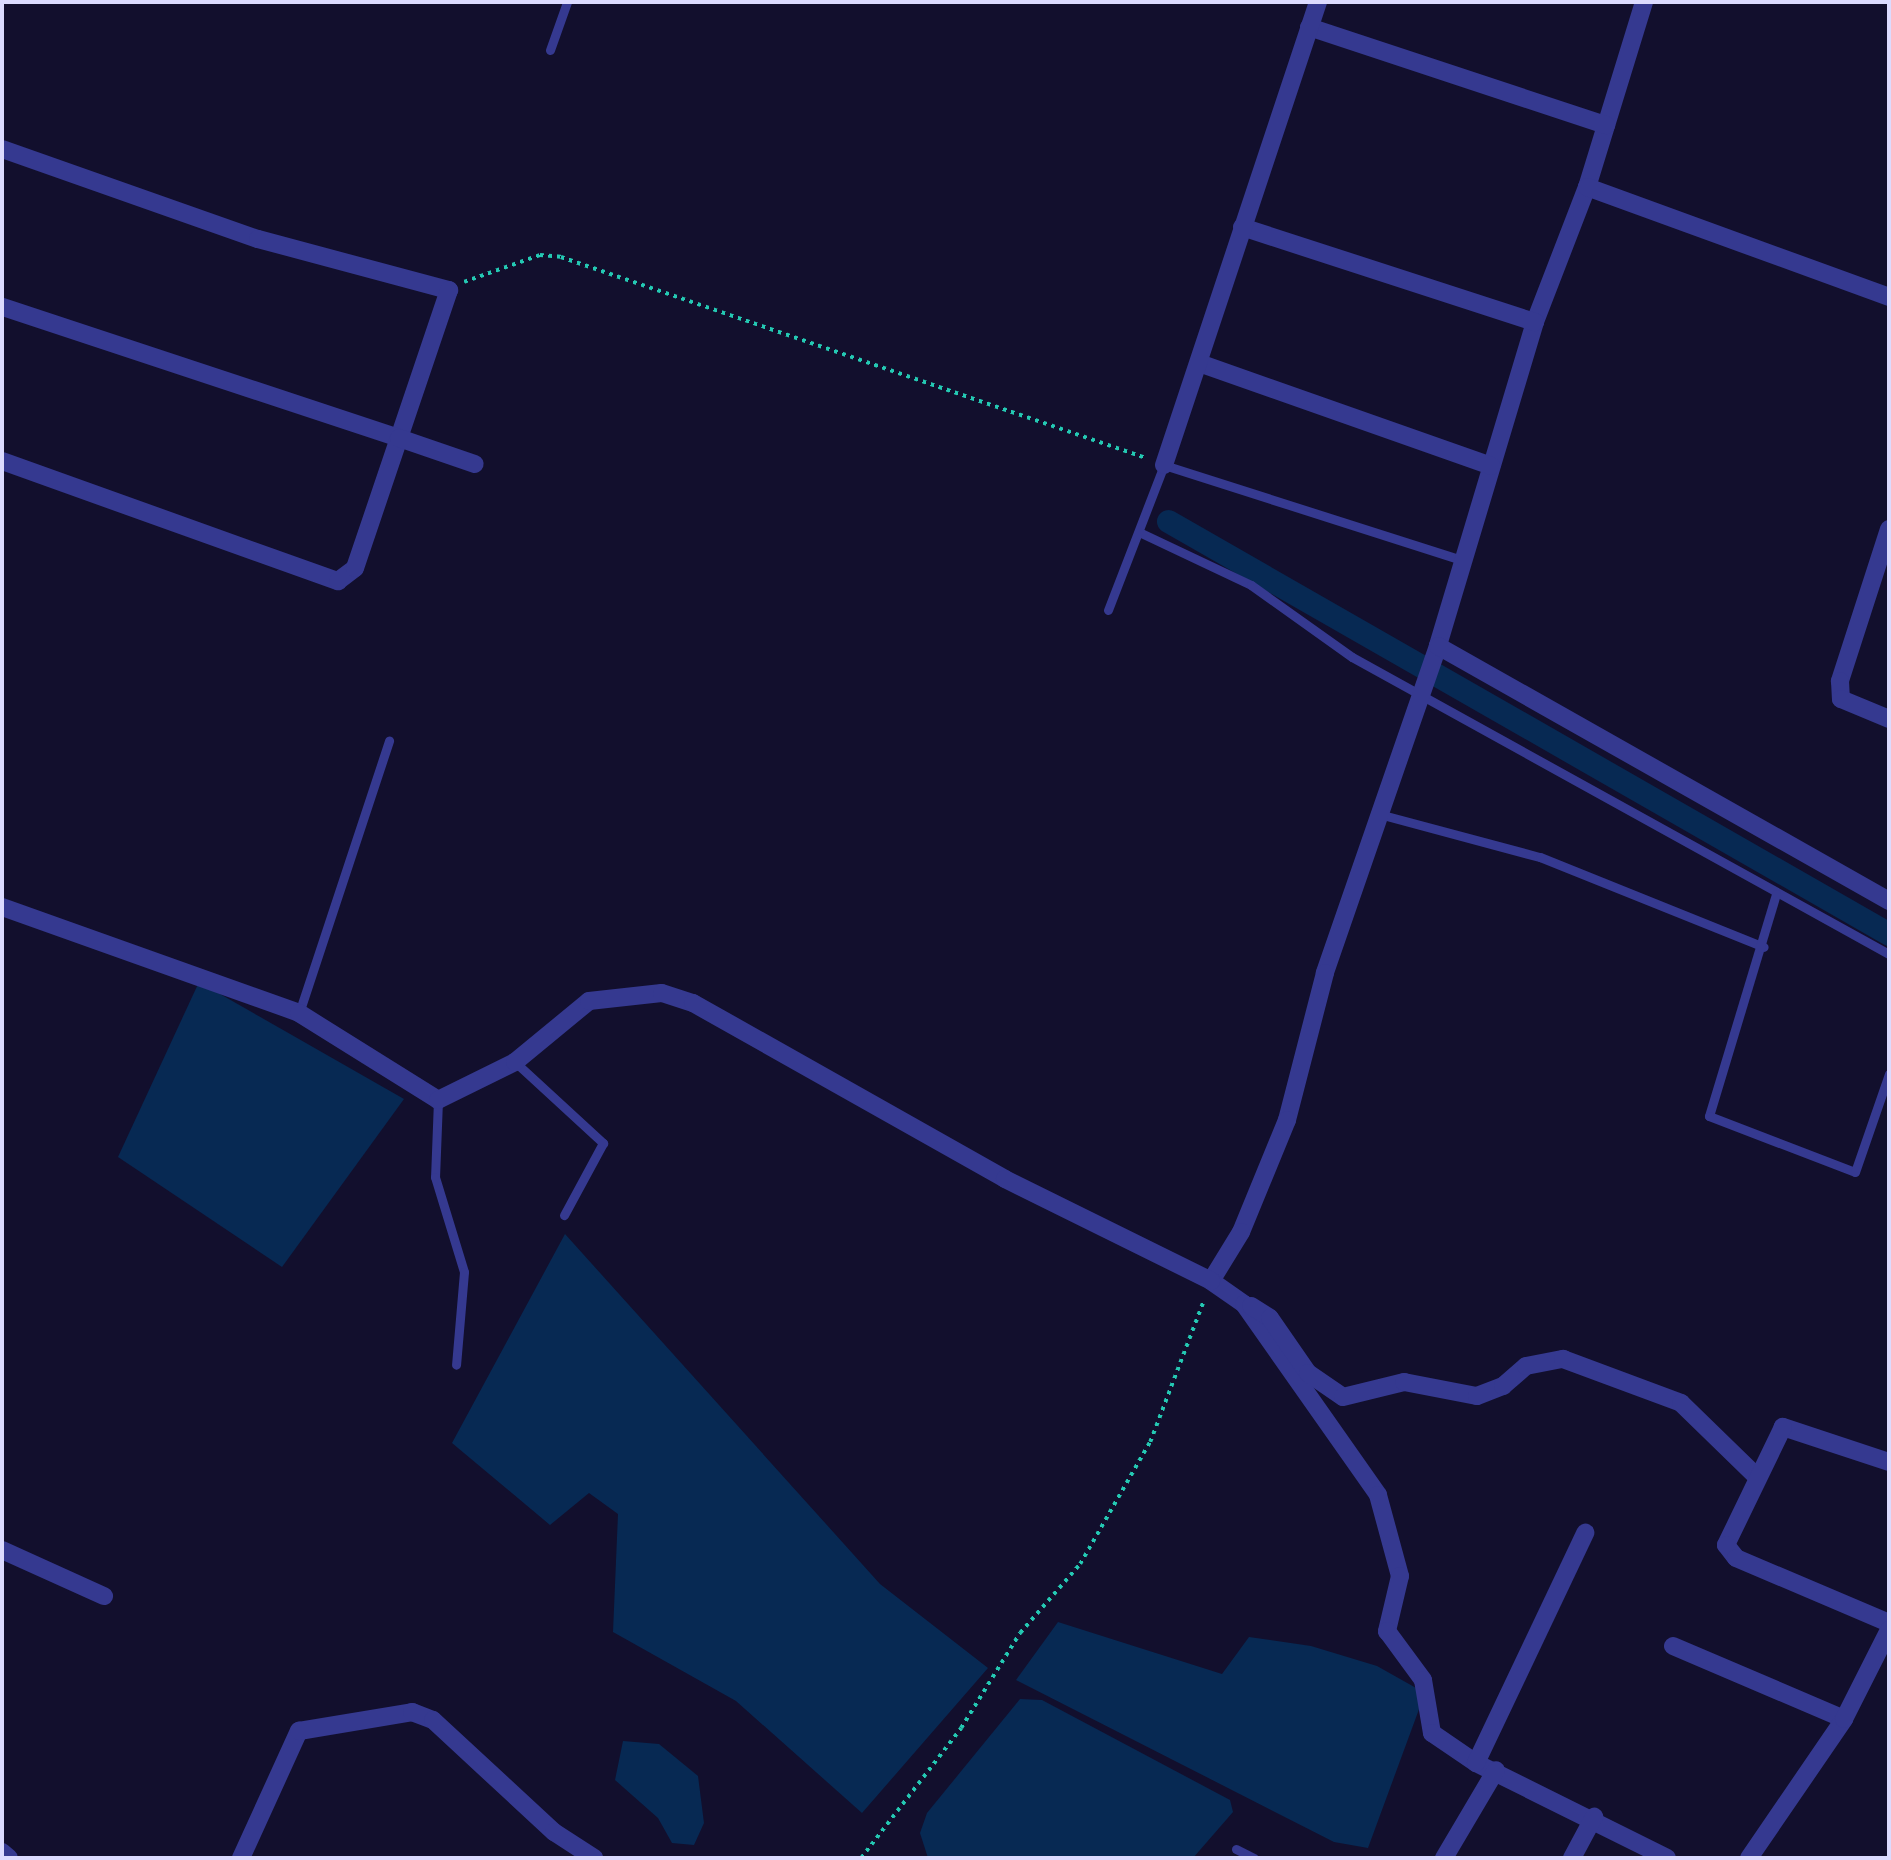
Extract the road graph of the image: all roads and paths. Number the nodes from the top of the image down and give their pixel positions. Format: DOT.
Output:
graph roads {
  1 [pos="567,2"];
  2 [pos="1318,2"];
  3 [pos="1644,2"];
  4 [pos="1309,27"];
  5 [pos="550,50"];
  6 [pos="1606,125"];
  7 [pos="2,149"];
  8 [pos="1587,187"];
  9 [pos="1242,227"];
  10 [pos="449,290"];
  11 [pos="1889,297"];
  12 [pos="2,307"];
  13 [pos="1535,322"];
  14 [pos="1199,363"];
  15 [pos="399,438"];
  16 [pos="2,461"];
  17 [pos="475,464"];
  18 [pos="1164,465"];
  19 [pos="1491,466"];
  20 [pos="1889,529"];
  21 [pos="1139,532"];
  22 [pos="1461,560"];
  23 [pos="1108,610"];
  24 [pos="1438,646"];
  25 [pos="1423,683"];
  26 [pos="1889,719"];
  27 [pos="389,741"];
  28 [pos="1379,814"];
  29 [pos="1776,894"];
  30 [pos="1889,901"];
  31 [pos="2,907"];
  32 [pos="1764,947"];
  33 [pos="1889,954"];
  34 [pos="299,1013"];
  35 [pos="515,1062"];
  36 [pos="1889,1074"];
  37 [pos="438,1100"];
  38 [pos="564,1215"];
  39 [pos="1211,1281"];
  40 [pos="1244,1304"];
  41 [pos="456,1365"];
  42 [pos="1889,1462"];
  43 [pos="1756,1476"];
  44 [pos="1585,1533"];
  45 [pos="2,1550"];
  46 [pos="104,1596"];
  47 [pos="1889,1623"];
  48 [pos="1889,1630"];
  49 [pos="1673,1646"];
  50 [pos="1844,1719"];
  51 [pos="1476,1763"];
  52 [pos="1496,1770"];
  53 [pos="1594,1817"];
  54 [pos="1236,1849"];
  55 [pos="2,1852"];
  56 [pos="9,1858"];
  57 [pos="241,1858"];
  58 [pos="594,1858"];
  59 [pos="861,1858"];
  60 [pos="1254,1858"];
  61 [pos="1444,1858"];
  62 [pos="1572,1858"];
  63 [pos="1668,1858"];
  64 [pos="1749,1858"];
  1 -- 5 [label="lane"];
  2 -- 4 [label="street"];
  3 -- 6 [label="street"];
  4 -- 6 [label="street"];
  4 -- 9 [label="street"];
  6 -- 8 [label="street"];
  7 -- 10 [label="street"];
  8 -- 11 [label="street"];
  8 -- 13 [label="street"];
  9 -- 13 [label="street"];
  9 -- 14 [label="street"];
  10 -- 15 [label="street"];
  10 -- 18 [label="path"];
  12 -- 15 [label="street"];
  13 -- 19 [label="street"];
  14 -- 18 [label="street"];
  14 -- 19 [label="street"];
  15 -- 16 [label="street"];
  15 -- 17 [label="street"];
  18 -- 21 [label="lane"];
  18 -- 22 [label="lane"];
  19 -- 22 [label="street"];
  20 -- 26 [label="street"];
  21 -- 23 [label="lane"];
  21 -- 25 [label="lane"];
  22 -- 24 [label="street"];
  24 -- 25 [label="street"];
  24 -- 30 [label="street"];
  25 -- 28 [label="street"];
  25 -- 29 [label="lane"];
  27 -- 34 [label="lane"];
  28 -- 32 [label="lane"];
  28 -- 39 [label="street"];
  29 -- 32 [label="lane"];
  29 -- 33 [label="lane"];
  31 -- 34 [label="street"];
  32 -- 36 [label="lane"];
  34 -- 37 [label="street"];
  35 -- 37 [label="street"];
  35 -- 38 [label="lane"];
  35 -- 39 [label="street"];
  37 -- 41 [label="lane"];
  39 -- 40 [label="street"];
  39 -- 59 [label="path"];
  40 -- 43 [label="street"];
  40 -- 51 [label="street"];
  42 -- 43 [label="street"];
  43 -- 47 [label="street"];
  44 -- 51 [label="street"];
  45 -- 46 [label="street"];
  48 -- 50 [label="street"];
  49 -- 50 [label="street"];
  50 -- 64 [label="street"];
  51 -- 52 [label="street"];
  52 -- 53 [label="street"];
  52 -- 61 [label="street"];
  53 -- 62 [label="street"];
  53 -- 63 [label="street"];
  54 -- 60 [label="lane"];
  55 -- 56 [label="street"];
  57 -- 58 [label="street"];
}
